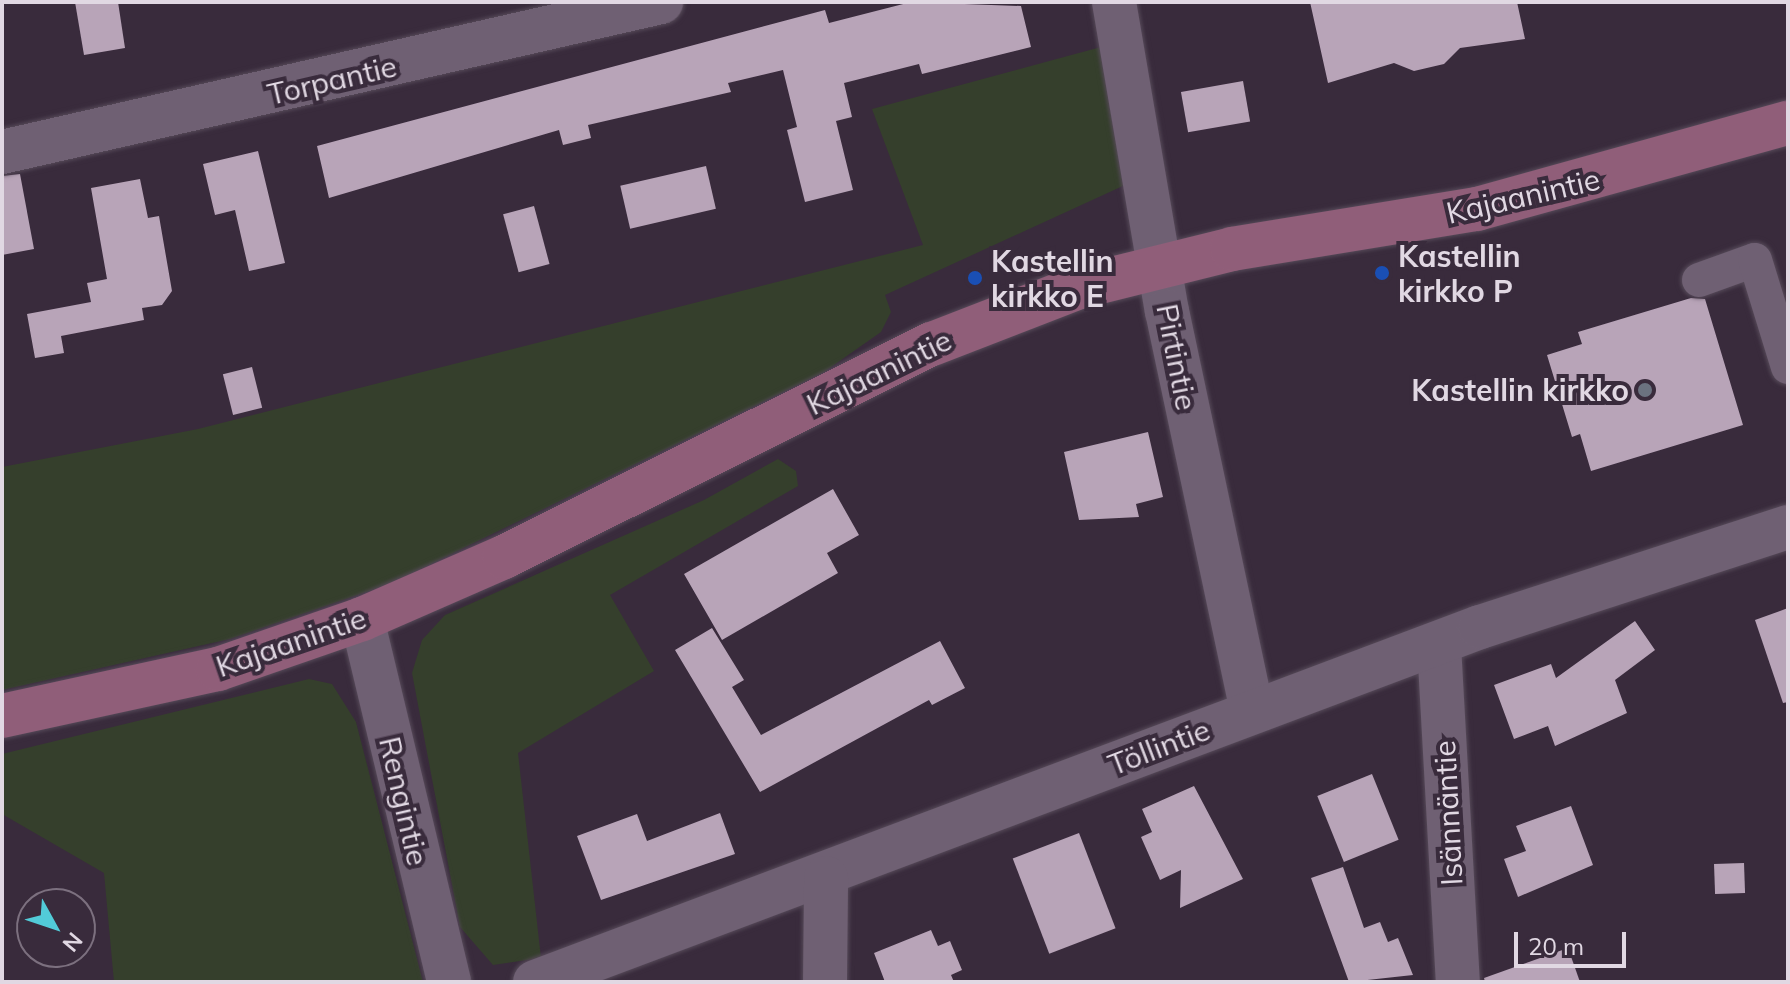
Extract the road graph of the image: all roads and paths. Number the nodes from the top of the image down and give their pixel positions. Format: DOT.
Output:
graph roads {
  1 [pos="661,2"];
  2 [pos="1114,2"];
  3 [pos="1788,123"];
  4 [pos="2,152"];
  5 [pos="1160,263"];
  6 [pos="1699,280"];
  7 [pos="1788,367"];
  8 [pos="1788,527"];
  9 [pos="362,619"];
  10 [pos="1439,645"];
  11 [pos="1252,710"];
  12 [pos="2,716"];
  13 [pos="826,878"];
  14 [pos="449,982"];
  15 [pos="535,982"];
  16 [pos="825,982"];
  17 [pos="1458,982"];
  1 -- 4 [label="street, Torpantie"];
  2 -- 5 [label="street, Pirtintie"];
  3 -- 5 [label="main road, Kajaanintie"];
  5 -- 9 [label="main road, Kajaanintie"];
  5 -- 11 [label="street, Pirtintie"];
  6 -- 7 [label="street"];
  8 -- 10 [label="street, Töllintie"];
  9 -- 12 [label="main road, Kajaanintie"];
  9 -- 14 [label="street, Rengintie"];
  10 -- 11 [label="street, Töllintie"];
  10 -- 17 [label="street, Isännäntie"];
  11 -- 13 [label="street, Töllintie"];
  13 -- 15 [label="street, Töllintie"];
  13 -- 16 [label="street"];
}
